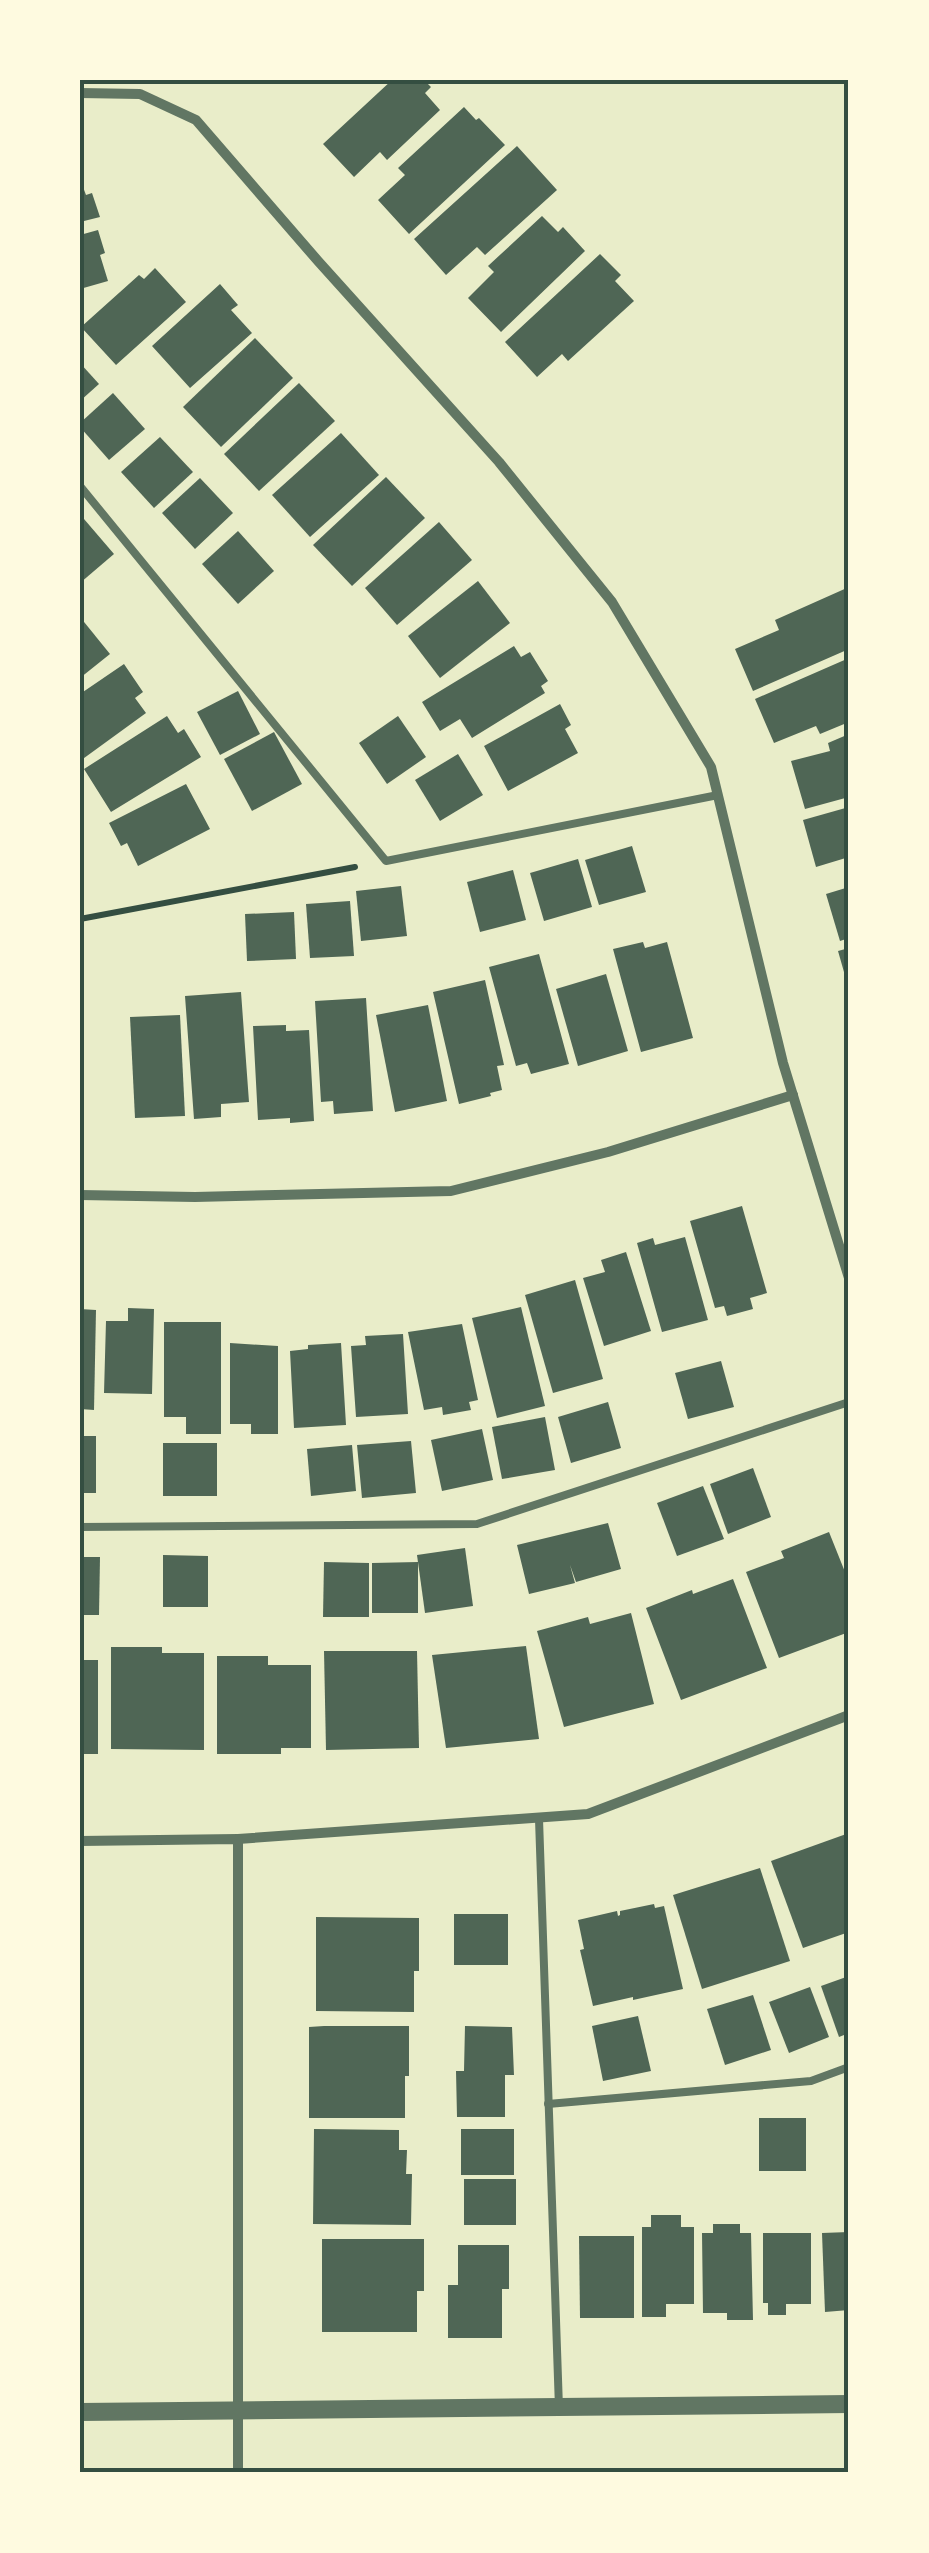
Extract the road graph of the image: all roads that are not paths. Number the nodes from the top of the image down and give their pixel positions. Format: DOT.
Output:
graph roads {
  1 [pos="80,93"];
  2 [pos="80,486"];
  3 [pos="718,795"];
  4 [pos="793,1095"];
  5 [pos="80,1194"];
  6 [pos="849,1278"];
  7 [pos="849,1402"];
  8 [pos="80,1528"];
  9 [pos="849,1715"];
  10 [pos="539,1819"];
  11 [pos="238,1839"];
  12 [pos="80,1841"];
  13 [pos="849,2067"];
  14 [pos="548,2104"];
  15 [pos="849,2404"];
  16 [pos="558,2408"];
  17 [pos="80,2412"];
  18 [pos="237,2412"];
  19 [pos="238,2473"];
  1 -- 3 [label="street"];
  2 -- 3 [label="lane"];
  3 -- 4 [label="street"];
  4 -- 5 [label="street"];
  4 -- 6 [label="street"];
  7 -- 8 [label="lane"];
  9 -- 10 [label="street"];
  10 -- 11 [label="street"];
  10 -- 14 [label="lane"];
  11 -- 12 [label="street"];
  11 -- 18 [label="street"];
  13 -- 14 [label="lane"];
  14 -- 16 [label="lane"];
  15 -- 16 [label="street"];
  16 -- 18 [label="street"];
  17 -- 18 [label="street"];
  18 -- 19 [label="street"];
}
